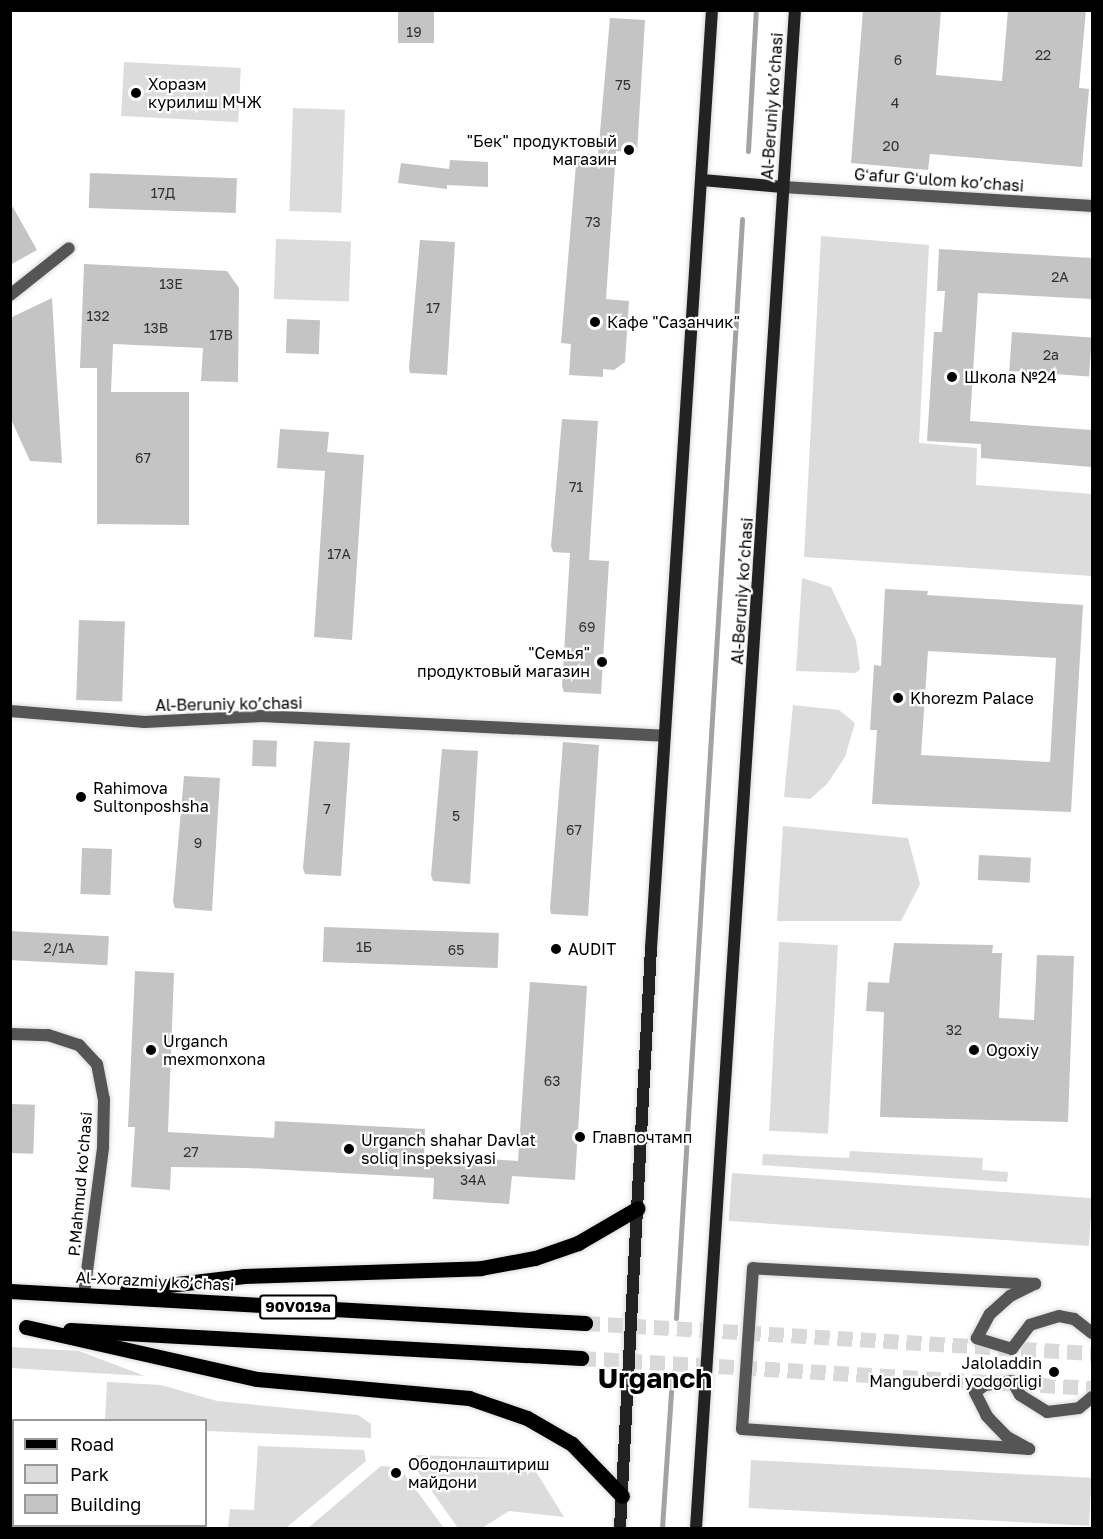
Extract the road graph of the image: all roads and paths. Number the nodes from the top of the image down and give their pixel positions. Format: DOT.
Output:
graph roads {
  1 [pos="712,10"];
  2 [pos="795,10"];
  3 [pos="702,180"];
  4 [pos="783,187"];
  5 [pos="1092,206"];
  6 [pos="69,248"];
  7 [pos="10,295"];
  8 [pos="10,711"];
  9 [pos="665,736"];
  10 [pos="10,1034"];
  11 [pos="638,1208"];
  12 [pos="10,1291"];
  13 [pos="84,1295"];
  14 [pos="585,1323"];
  15 [pos="18,1327"];
  16 [pos="1092,1333"];
  17 [pos="581,1358"];
  18 [pos="1092,1397"];
  19 [pos="622,1496"];
  20 [pos="10,1528"];
  21 [pos="17,1528"];
  22 [pos="620,1528"];
  23 [pos="696,1528"];
  1 -- 3 [label="main road"];
  2 -- 4 [label="main road, Al-Beruniy ko’chasi"];
  3 -- 4 [label="main road"];
  3 -- 9 [label="main road"];
  4 -- 5 [label="street, Gʻafur Gʻulom ko’chasi"];
  4 -- 23 [label="main road, Al-Beruniy ko’chasi"];
  6 -- 7 [label="street"];
  8 -- 9 [label="street, Al-Beruniy ko’chasi"];
  9 -- 11 [label="main road"];
  10 -- 13 [label="street, P.Mahmud ko'chasi"];
  11 -- 13 [label="main road"];
  11 -- 19 [label="main road"];
  12 -- 13 [label="main road, Al-Xorazmiy ko’chasi / 90V019a"];
  13 -- 14 [label="main road, Al-Xorazmiy ko’chasi / 90V019a"];
  15 -- 17 [label="main road, 90V019a"];
  15 -- 19 [label="main road"];
  16 -- 18 [label="street"];
  19 -- 22 [label="main road"];
  20 -- 21 [label="street"];
}
